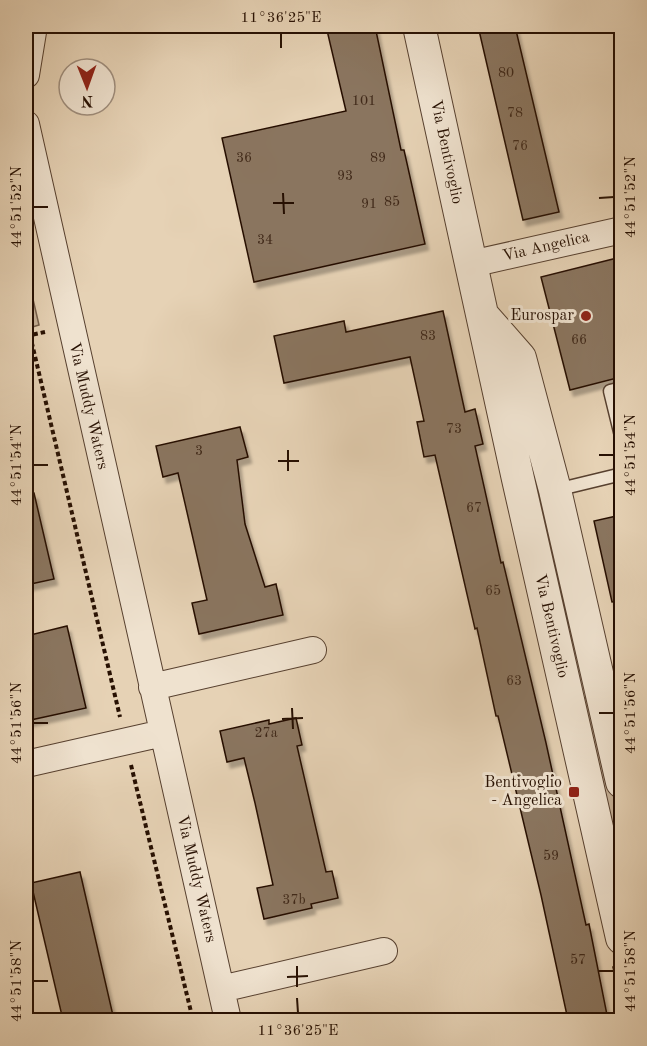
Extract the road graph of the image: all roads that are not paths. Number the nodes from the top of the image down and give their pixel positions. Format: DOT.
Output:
graph roads {
  1 [pos="34,26"];
  2 [pos="419,26"];
  3 [pos="26,75"];
  4 [pos="26,124"];
  5 [pos="621,230"];
  6 [pos="471,264"];
  7 [pos="482,314"];
  8 [pos="621,388"];
  9 [pos="621,440"];
  10 [pos="621,474"];
  11 [pos="518,479"];
  12 [pos="555,490"];
  13 [pos="527,523"];
  14 [pos="313,650"];
  15 [pos="152,687"];
  16 [pos="163,733"];
  17 [pos="26,764"];
  18 [pos="621,777"];
  19 [pos="621,938"];
  20 [pos="384,951"];
  21 [pos="220,989"];
  22 [pos="228,1020"];
  1 -- 3 [label="street"];
  2 -- 6 [label="street, Via Bentivoglio"];
  4 -- 15 [label="street, Via Muddy Waters"];
  5 -- 6 [label="street, Via Angelica"];
  6 -- 7 [label="street, Via Bentivoglio"];
  7 -- 11 [label="street, Via Bentivoglio"];
  7 -- 12 [label="street, Via Bentivoglio"];
  8 -- 9 [label="lane"];
  10 -- 12 [label="lane"];
  11 -- 12 [label="street"];
  11 -- 13 [label="street, Via Bentivoglio"];
  12 -- 13 [label="street"];
  12 -- 18 [label="street, Via Bentivoglio"];
  13 -- 19 [label="street, Via Bentivoglio"];
  14 -- 15 [label="street"];
  15 -- 16 [label="street, Via Muddy Waters"];
  16 -- 17 [label="street"];
  16 -- 21 [label="street, Via Muddy Waters"];
  20 -- 21 [label="street"];
  21 -- 22 [label="street, Via Muddy Waters"];
}
